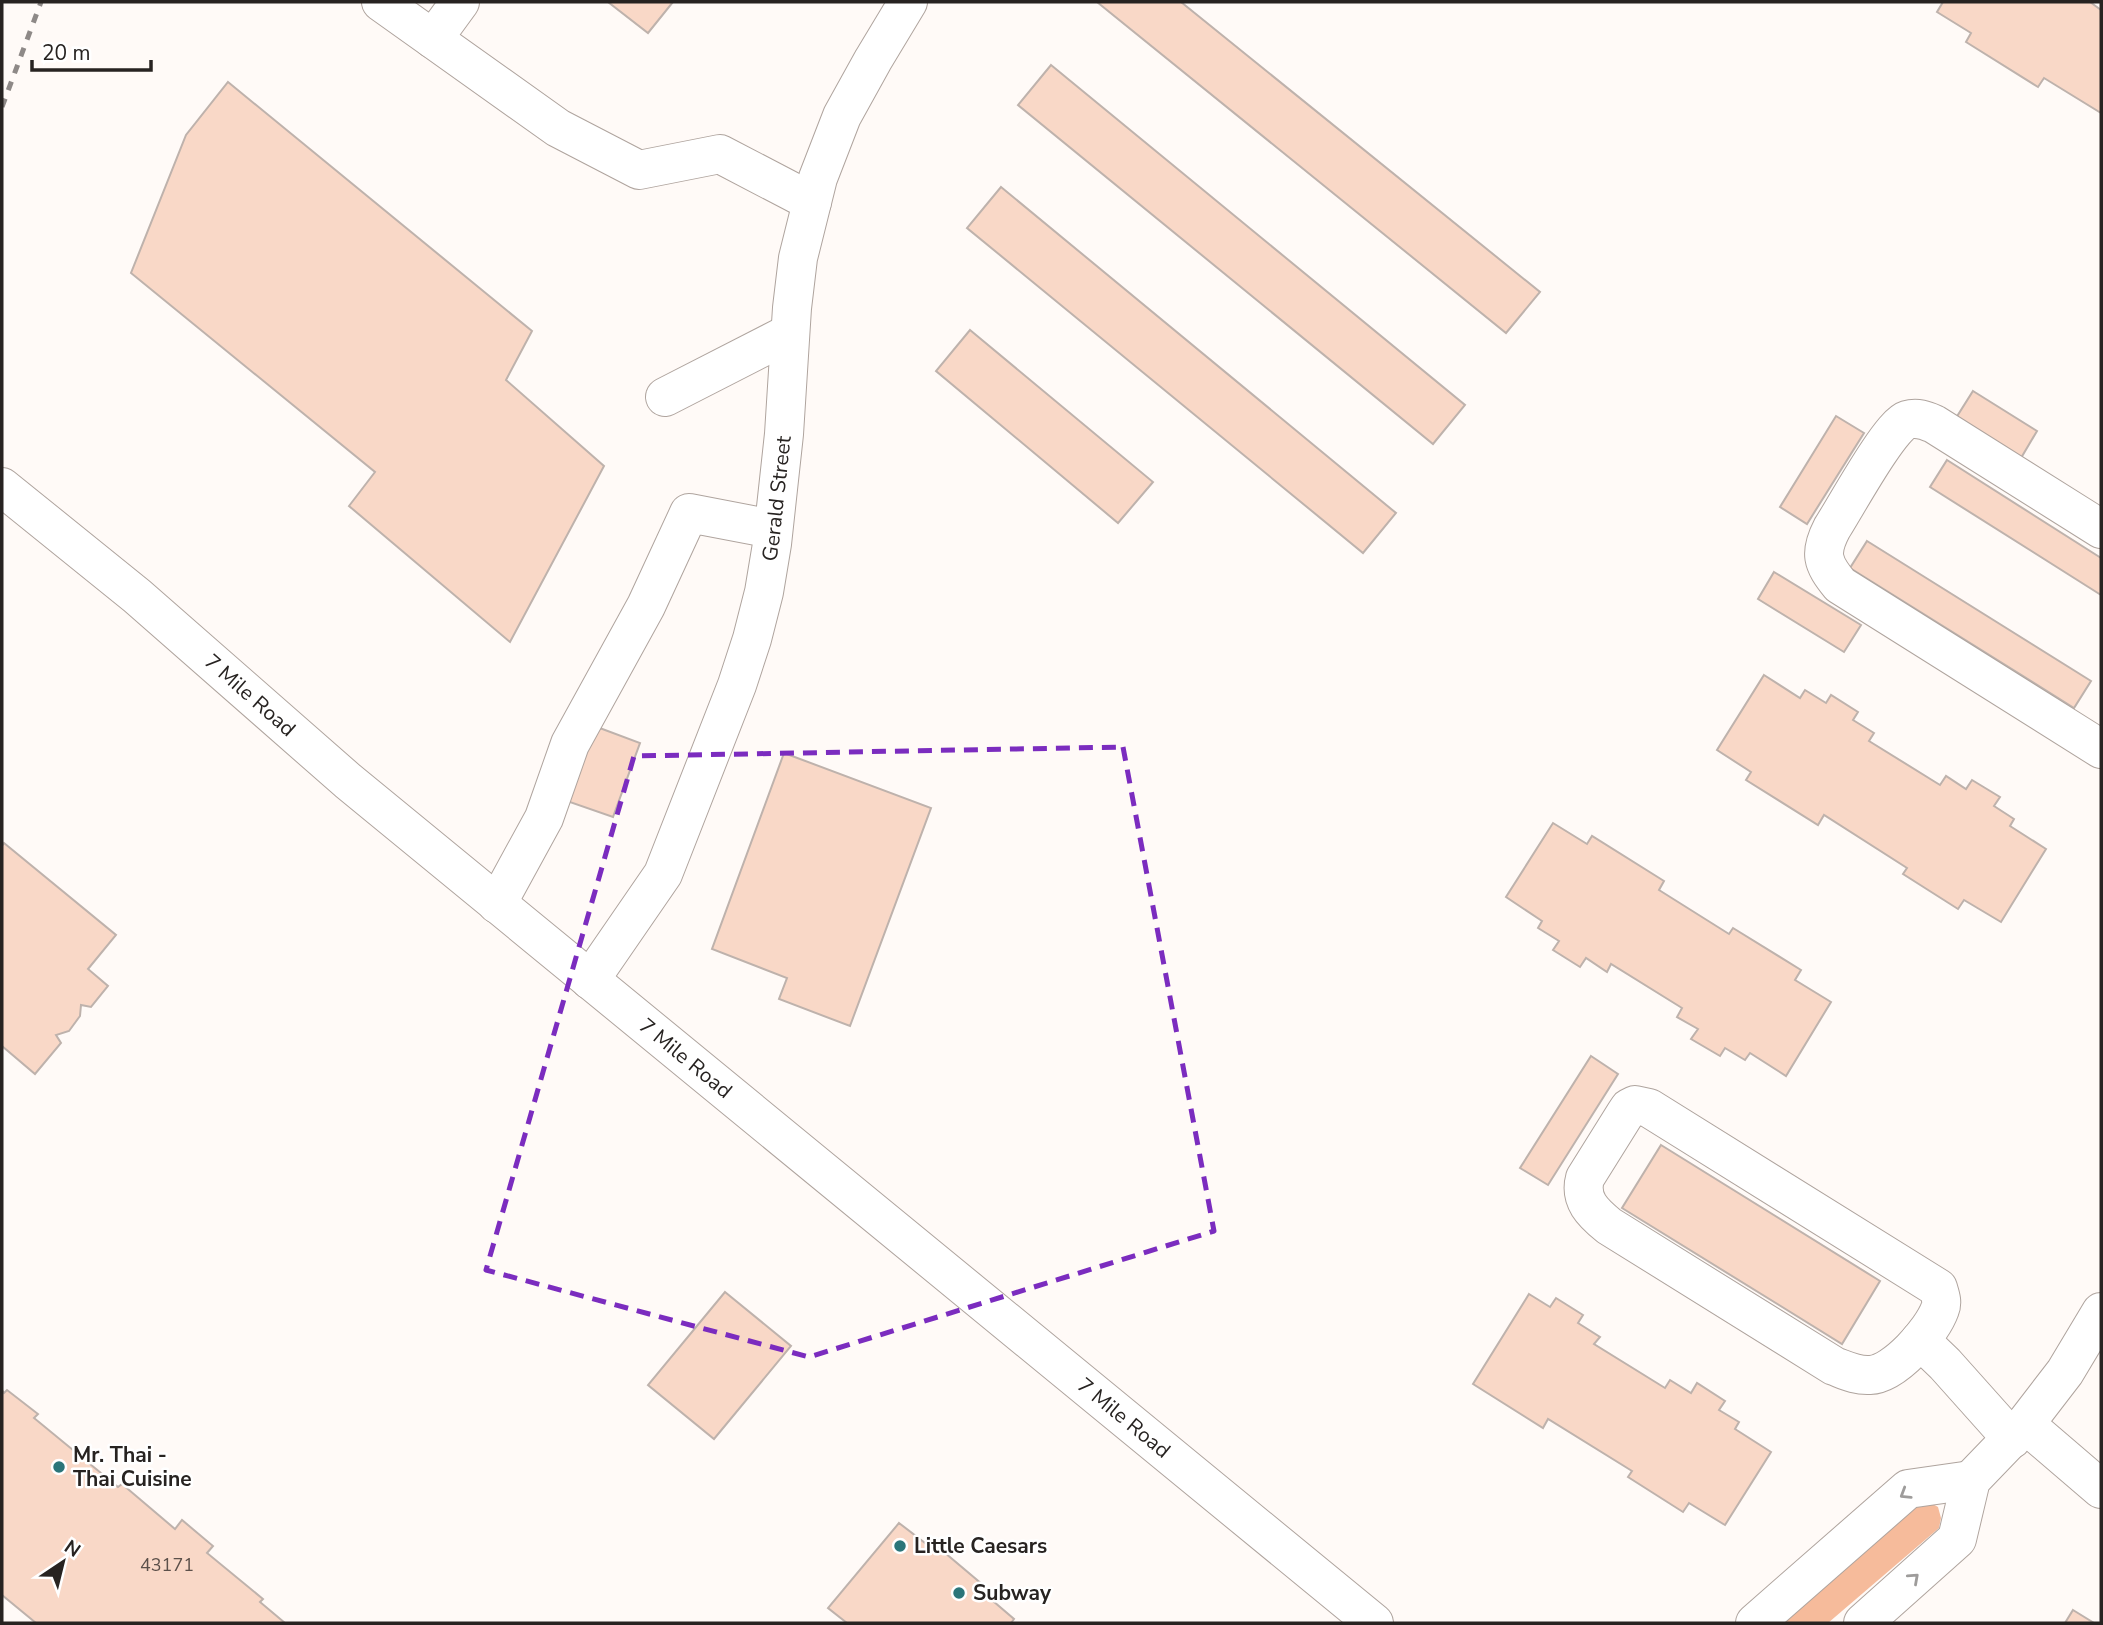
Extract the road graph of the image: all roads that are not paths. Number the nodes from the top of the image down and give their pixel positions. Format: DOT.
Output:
graph roads {
  1 [pos="381,2"];
  2 [pos="460,2"];
  3 [pos="908,2"];
  4 [pos="433,38"];
  5 [pos="812,202"];
  6 [pos="790,333"];
  7 [pos="665,397"];
  8 [pos="2,486"];
  9 [pos="773,529"];
  10 [pos="2101,529"];
  11 [pos="2095,732"];
  12 [pos="497,904"];
  13 [pos="590,980"];
  14 [pos="2101,1312"];
  15 [pos="1920,1340"];
  16 [pos="2019,1431"];
  17 [pos="1971,1479"];
  18 [pos="2101,1489"];
  19 [pos="1374,1623"];
  20 [pos="1755,1623"];
  21 [pos="1863,1623"];
  1 -- 4 [label="street"];
  2 -- 4 [label="street"];
  3 -- 5 [label="street, Gerald Street"];
  4 -- 5 [label="street"];
  5 -- 6 [label="street, Gerald Street"];
  6 -- 7 [label="street"];
  6 -- 9 [label="street, Gerald Street"];
  8 -- 12 [label="street, 7 Mile Road"];
  9 -- 12 [label="street"];
  9 -- 13 [label="street, Gerald Street"];
  10 -- 11 [label="street"];
  12 -- 13 [label="street, 7 Mile Road"];
  13 -- 19 [label="street, 7 Mile Road"];
  14 -- 16 [label="street"];
  15 -- 15 [label="street"];
  15 -- 16 [label="street"];
  16 -- 17 [label="street"];
  16 -- 18 [label="street"];
  17 -- 20 [label="street, one-way"];
  21 -- 17 [label="street, one-way"];
}
